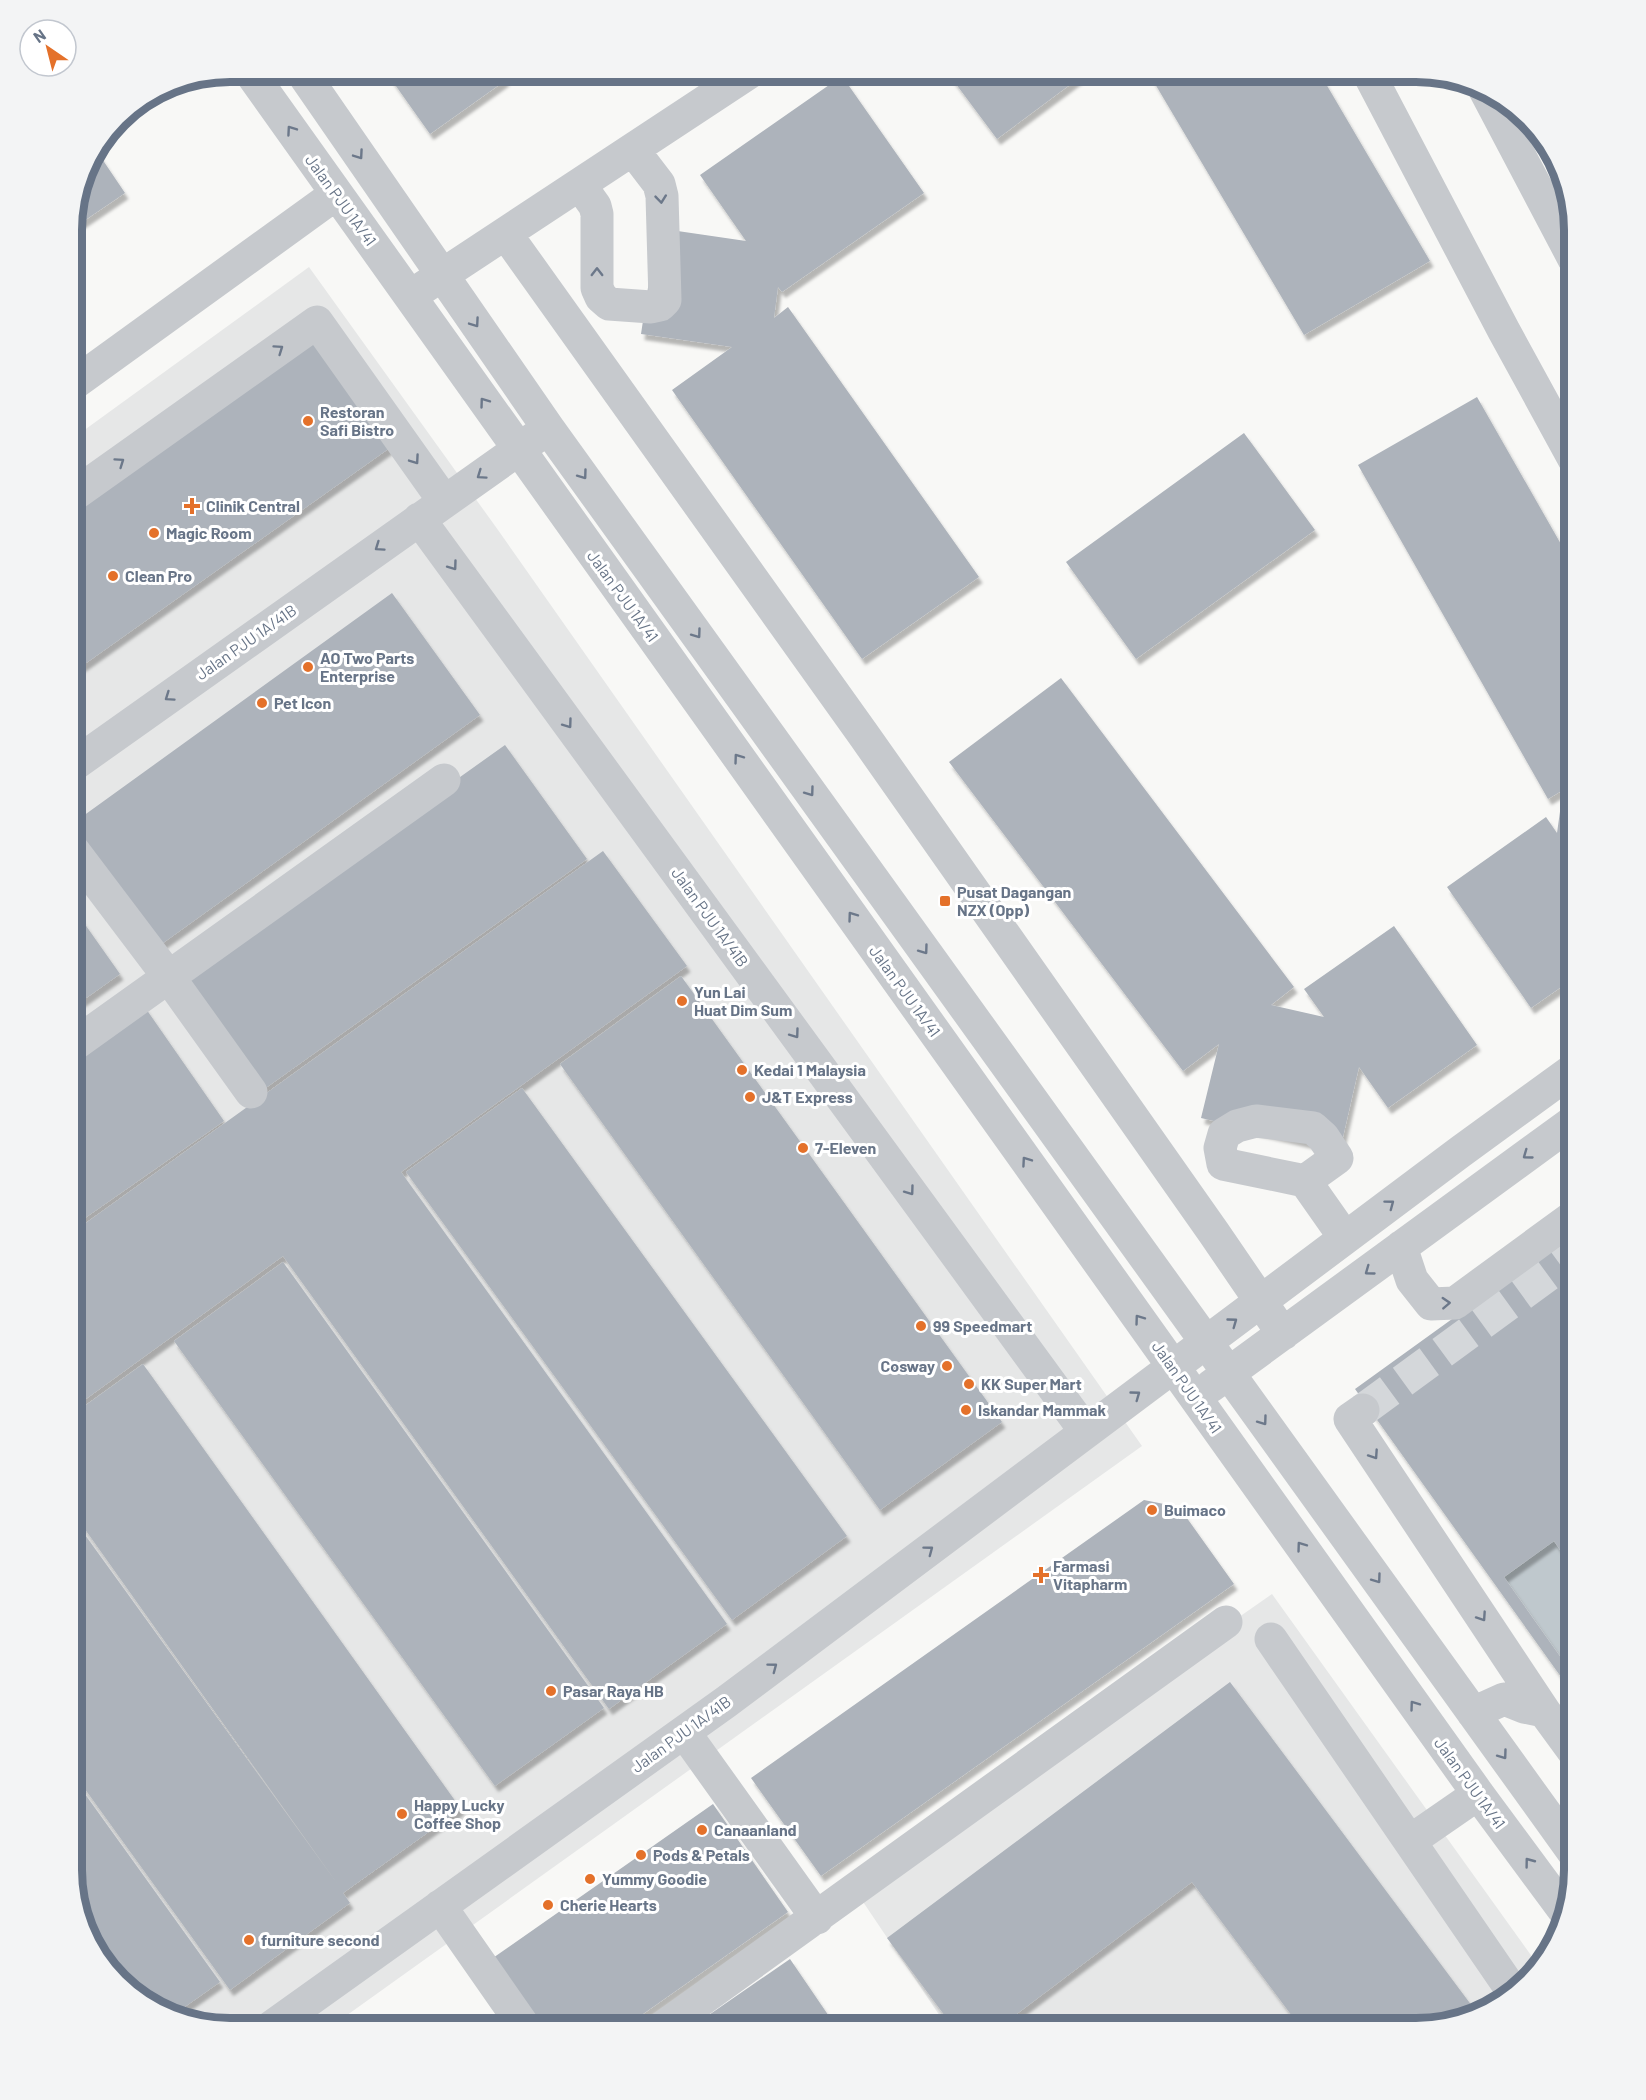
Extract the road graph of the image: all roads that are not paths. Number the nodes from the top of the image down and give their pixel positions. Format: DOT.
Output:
graph roads {
  1 [pos="258,83"];
  2 [pos="310,83"];
  3 [pos="734,83"];
  4 [pos="1374,83"];
  5 [pos="1492,104"];
  6 [pos="633,150"];
  7 [pos="580,185"];
  8 [pos="336,194"];
  9 [pos="506,234"];
  10 [pos="1564,241"];
  11 [pos="442,275"];
  12 [pos="410,297"];
  13 [pos="83,361"];
  14 [pos="105,361"];
  15 [pos="83,377"];
  16 [pos="548,428"];
  17 [pos="1564,441"];
  18 [pos="518,449"];
  19 [pos="83,488"];
  20 [pos="431,510"];
  21 [pos="83,758"];
  22 [pos="444,780"];
  23 [pos="83,864"];
  24 [pos="168,976"];
  25 [pos="83,1038"];
  26 [pos="1564,1076"];
  27 [pos="251,1092"];
  28 [pos="1564,1128"];
  29 [pos="1305,1181"];
  30 [pos="1564,1223"];
  31 [pos="1345,1238"];
  32 [pos="1401,1247"];
  33 [pos="1259,1302"];
  34 [pos="1283,1334"];
  35 [pos="1206,1342"];
  36 [pos="1173,1367"];
  37 [pos="1229,1373"];
  38 [pos="1195,1398"];
  39 [pos="1363,1410"];
  40 [pos="1086,1432"];
  41 [pos="1226,1622"];
  42 [pos="1271,1639"];
  43 [pos="1544,1711"];
  44 [pos="1473,1713"];
  45 [pos="684,1732"];
  46 [pos="1564,1738"];
  47 [pos="1478,1794"];
  48 [pos="1564,1839"];
  49 [pos="1410,1842"];
  50 [pos="1559,1904"];
  51 [pos="440,1906"];
  52 [pos="817,1918"];
  53 [pos="1508,1985"];
  54 [pos="284,2018"];
  55 [pos="518,2018"];
  56 [pos="676,2018"];
  8 -- 1 [label="street, Jalan PJU 1A/41, one-way"];
  2 -- 11 [label="street, one-way"];
  3 -- 6 [label="street"];
  4 -- 17 [label="street"];
  5 -- 10 [label="street"];
  6 -- 7 [label="street"];
  6 -- 7 [label="street, one-way"];
  7 -- 9 [label="street"];
  8 -- 12 [label="street, Jalan PJU 1A/41"];
  8 -- 14 [label="street"];
  9 -- 11 [label="street"];
  9 -- 33 [label="street"];
  11 -- 12 [label="street"];
  11 -- 16 [label="street, one-way"];
  18 -- 12 [label="street, Jalan PJU 1A/41, one-way"];
  13 -- 14 [label="street"];
  14 -- 15 [label="street"];
  16 -- 18 [label="street, Jalan PJU 1A/41B"];
  16 -- 35 [label="street, one-way"];
  18 -- 20 [label="street, Jalan PJU 1A/41B, one-way"];
  36 -- 18 [label="street, Jalan PJU 1A/41, one-way"];
  19 -- 20 [label="street, one-way"];
  20 -- 21 [label="street, Jalan PJU 1A/41B, one-way"];
  20 -- 40 [label="street, Jalan PJU 1A/41B, one-way"];
  22 -- 24 [label="street"];
  23 -- 24 [label="street"];
  24 -- 25 [label="street"];
  24 -- 27 [label="street"];
  31 -- 26 [label="street, Jalan PJU 1A/41B, one-way"];
  28 -- 32 [label="street, one-way"];
  29 -- 31 [label="street"];
  32 -- 30 [label="street, one-way"];
  31 -- 33 [label="street, Jalan PJU 1A/41B"];
  32 -- 34 [label="street, one-way"];
  33 -- 34 [label="street"];
  35 -- 33 [label="street, Jalan PJU 1A/41B, one-way"];
  34 -- 37 [label="street"];
  35 -- 36 [label="street, Jalan PJU 1A/41B"];
  35 -- 37 [label="street"];
  36 -- 38 [label="street, Jalan PJU 1A/41"];
  40 -- 36 [label="street, Jalan PJU 1A/41B, one-way"];
  37 -- 38 [label="street"];
  37 -- 44 [label="street, one-way"];
  47 -- 38 [label="street, Jalan PJU 1A/41, one-way"];
  39 -- 43 [label="street, one-way"];
  45 -- 40 [label="street, Jalan PJU 1A/41B, one-way"];
  41 -- 52 [label="street"];
  42 -- 49 [label="street"];
  43 -- 44 [label="street"];
  43 -- 46 [label="street"];
  44 -- 48 [label="street, one-way"];
  45 -- 51 [label="street, Jalan PJU 1A/41B"];
  45 -- 52 [label="street"];
  47 -- 49 [label="street"];
  50 -- 47 [label="street, Jalan PJU 1A/41, one-way"];
  49 -- 53 [label="street"];
  51 -- 54 [label="street, Jalan PJU 1A/41B"];
  51 -- 55 [label="street"];
  52 -- 56 [label="street"];
}
